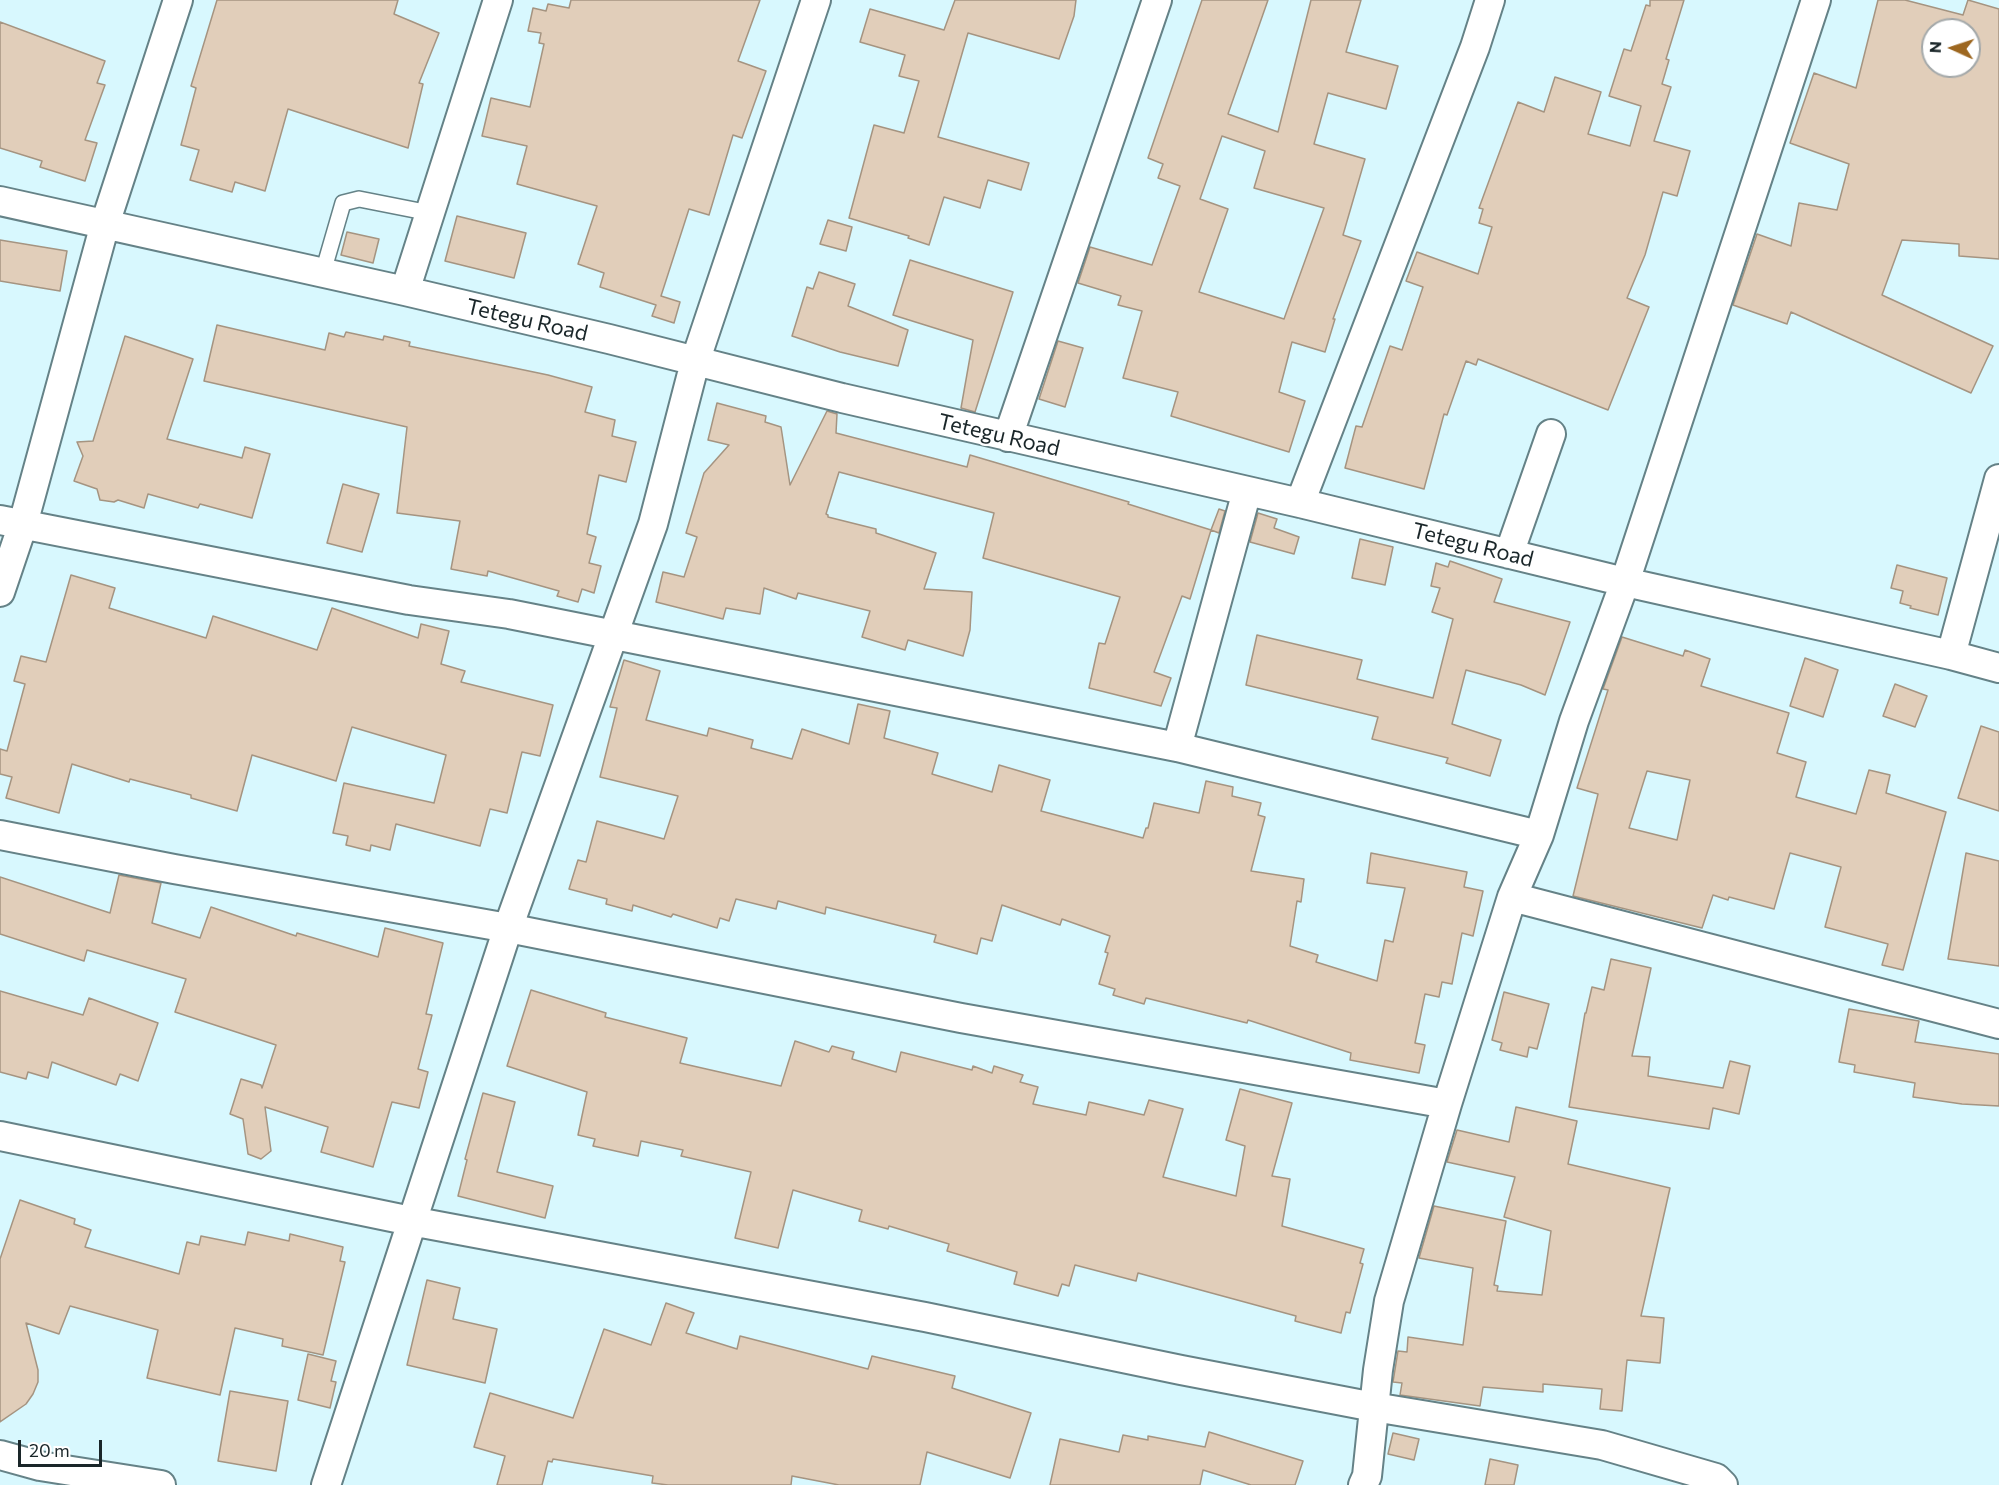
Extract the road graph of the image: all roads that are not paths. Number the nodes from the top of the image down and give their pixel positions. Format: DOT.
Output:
graph roads {
  1 [pos="178,0"];
  2 [pos="498,0"];
  3 [pos="816,0"];
  4 [pos="1158,0"];
  5 [pos="1490,0"];
  6 [pos="1816,0"];
  7 [pos="0,201"];
  8 [pos="430,213"];
  9 [pos="105,224"];
  10 [pos="322,273"];
  11 [pos="405,291"];
  12 [pos="695,362"];
  13 [pos="1551,434"];
  14 [pos="1008,437"];
  15 [pos="1999,479"];
  16 [pos="1247,491"];
  17 [pos="1300,503"];
  18 [pos="11,522"];
  19 [pos="1509,554"];
  20 [pos="1625,582"];
  21 [pos="0,592"];
  22 [pos="613,636"];
  23 [pos="1951,655"];
  24 [pos="1999,668"];
  25 [pos="1177,747"];
  26 [pos="0,835"];
  27 [pos="1539,835"];
  28 [pos="1512,897"];
  29 [pos="508,928"];
  30 [pos="1999,1024"];
  31 [pos="1447,1104"];
  32 [pos="0,1136"];
  33 [pos="411,1221"];
  34 [pos="1374,1407"];
  35 [pos="0,1455"];
  36 [pos="161,1485"];
  37 [pos="326,1485"];
  38 [pos="1363,1485"];
  39 [pos="1723,1485"];
  1 -- 9 [label="street"];
  2 -- 8 [label="street"];
  3 -- 12 [label="street"];
  4 -- 14 [label="street"];
  5 -- 17 [label="street"];
  6 -- 20 [label="street"];
  7 -- 9 [label="street, Tetegu Road"];
  8 -- 10 [label="lane"];
  8 -- 11 [label="street"];
  9 -- 10 [label="street, Tetegu Road"];
  9 -- 18 [label="street"];
  10 -- 11 [label="street, Tetegu Road"];
  11 -- 12 [label="street, Tetegu Road"];
  12 -- 14 [label="street, Tetegu Road"];
  12 -- 22 [label="street"];
  13 -- 19 [label="street"];
  14 -- 16 [label="street, Tetegu Road"];
  15 -- 23 [label="street"];
  16 -- 17 [label="street, Tetegu Road"];
  16 -- 25 [label="street"];
  17 -- 19 [label="street, Tetegu Road"];
  18 -- 21 [label="street"];
  18 -- 22 [label="street"];
  19 -- 20 [label="street, Tetegu Road"];
  20 -- 23 [label="street, Tetegu Road"];
  20 -- 27 [label="street"];
  22 -- 25 [label="street"];
  22 -- 29 [label="street"];
  23 -- 24 [label="street, Tetegu Road"];
  25 -- 27 [label="street"];
  26 -- 29 [label="street"];
  27 -- 28 [label="street"];
  28 -- 30 [label="street"];
  28 -- 31 [label="street"];
  29 -- 31 [label="street"];
  29 -- 33 [label="street"];
  31 -- 34 [label="street"];
  32 -- 33 [label="street"];
  33 -- 34 [label="street"];
  33 -- 37 [label="street"];
  34 -- 38 [label="street"];
  34 -- 39 [label="street"];
  35 -- 36 [label="street"];
}
